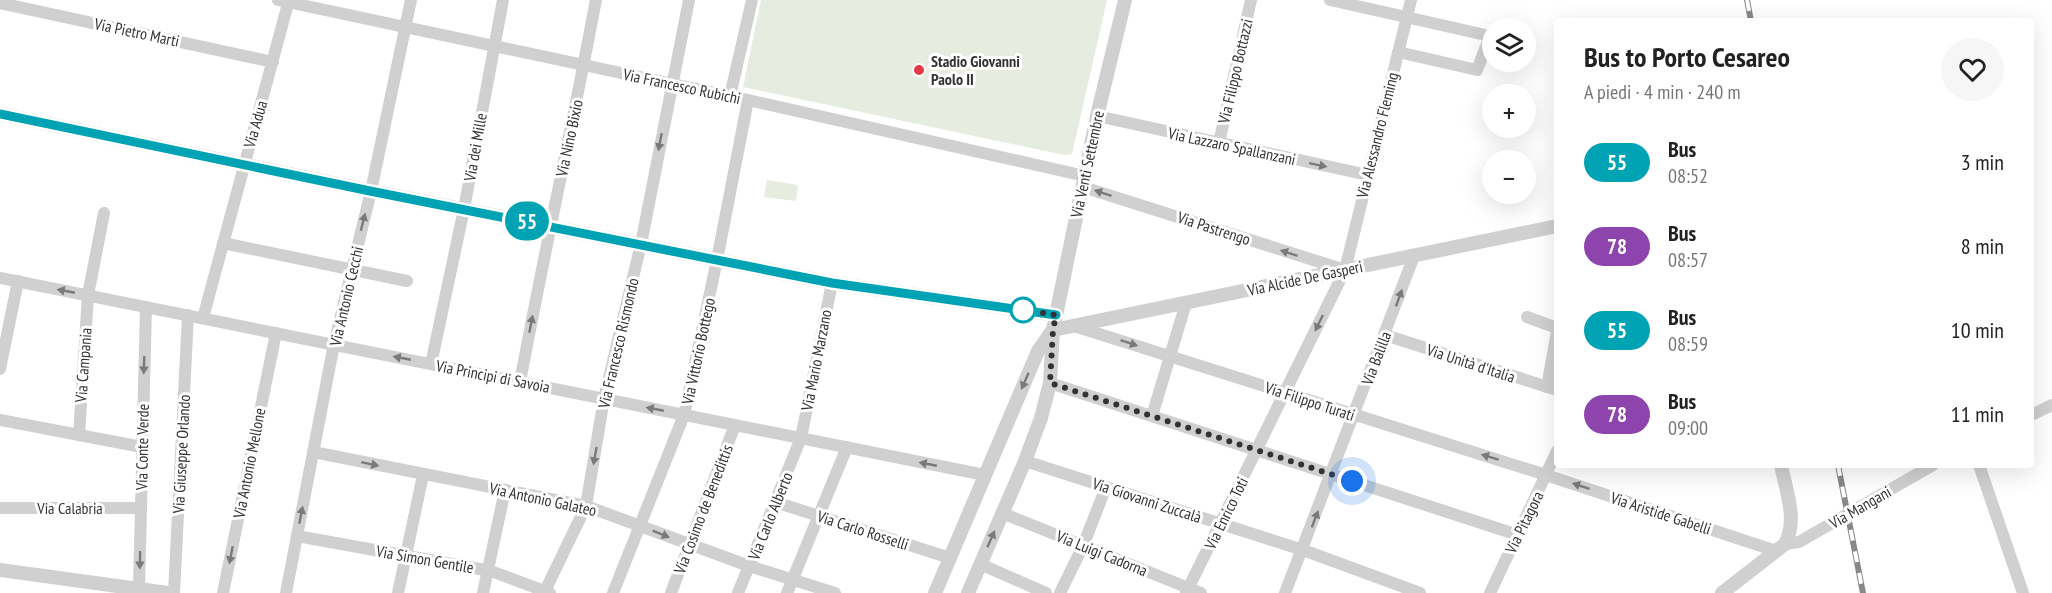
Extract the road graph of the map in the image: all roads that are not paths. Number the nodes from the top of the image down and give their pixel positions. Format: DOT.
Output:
graph roads {
  1 [pos="411,0"];
  2 [pos="503,0"];
  3 [pos="596,0"];
  4 [pos="689,0"];
  5 [pos="752,0"];
  6 [pos="1125,0"];
  7 [pos="1251,0"];
  8 [pos="1330,0"];
  9 [pos="1410,0"];
  10 [pos="285,1"];
  11 [pos="0,3"];
  12 [pos="1406,17"];
  13 [pos="405,27"];
  14 [pos="493,45"];
  15 [pos="1398,52"];
  16 [pos="273,62"];
  17 [pos="584,64"];
  18 [pos="671,85"];
  19 [pos="730,96"];
  20 [pos="748,100"];
  21 [pos="0,114"];
  22 [pos="1097,116"];
  23 [pos="1219,143"];
  24 [pos="244,164"];
  25 [pos="1368,175"];
  26 [pos="1084,181"];
  27 [pos="370,191"];
  28 [pos="464,209"];
  29 [pos="104,213"];
  30 [pos="550,225"];
  31 [pos="1554,227"];
  32 [pos="223,243"];
  33 [pos="641,244"];
  34 [pos="1414,256"];
  35 [pos="717,260"];
  36 [pos="1344,270"];
  37 [pos="351,271"];
  38 [pos="0,278"];
  39 [pos="18,281"];
  40 [pos="407,281"];
  41 [pos="832,283"];
  42 [pos="88,295"];
  43 [pos="1186,303"];
  44 [pos="146,307"];
  45 [pos="188,315"];
  46 [pos="1056,315"];
  47 [pos="1527,317"];
  48 [pos="203,318"];
  49 [pos="1074,325"];
  50 [pos="1554,329"];
  51 [pos="1053,330"];
  52 [pos="276,333"];
  53 [pos="1385,335"];
  54 [pos="334,344"];
  55 [pos="1170,356"];
  56 [pos="431,364"];
  57 [pos="1554,365"];
  58 [pos="0,369"];
  59 [pos="520,382"];
  60 [pos="1050,383"];
  61 [pos="1552,389"];
  62 [pos="1286,393"];
  63 [pos="604,399"];
  64 [pos="2052,405"];
  65 [pos="2034,414"];
  66 [pos="684,415"];
  67 [pos="1354,415"];
  68 [pos="1152,416"];
  69 [pos="0,420"];
  70 [pos="735,425"];
  71 [pos="79,435"];
  72 [pos="801,438"];
  73 [pos="142,447"];
  74 [pos="847,447"];
  75 [pos="1257,450"];
  76 [pos="313,452"];
  77 [pos="1554,458"];
  78 [pos="1025,461"];
  79 [pos="1782,468"];
  80 [pos="1928,468"];
  81 [pos="1980,468"];
  82 [pos="1332,474"];
  83 [pos="423,475"];
  84 [pos="986,475"];
  85 [pos="1546,475"];
  86 [pos="1106,487"];
  87 [pos="505,490"];
  88 [pos="775,502"];
  89 [pos="586,506"];
  90 [pos="0,508"];
  91 [pos="141,508"];
  92 [pos="1002,513"];
  93 [pos="819,516"];
  94 [pos="1221,524"];
  95 [pos="640,525"];
  96 [pos="1518,535"];
  97 [pos="297,536"];
  98 [pos="689,545"];
  99 [pos="1083,546"];
  100 [pos="1780,548"];
  101 [pos="1303,550"];
  102 [pos="406,556"];
  103 [pos="950,558"];
  104 [pos="980,564"];
  105 [pos="749,566"];
  106 [pos="0,570"];
  107 [pos="487,571"];
  108 [pos="792,579"];
  109 [pos="139,588"];
  110 [pos="1187,590"];
  111 [pos="546,592"];
  112 [pos="168,593"];
  113 [pos="174,593"];
  114 [pos="223,593"];
  115 [pos="286,593"];
  116 [pos="398,593"];
  117 [pos="483,593"];
  118 [pos="613,593"];
  119 [pos="671,593"];
  120 [pos="738,593"];
  121 [pos="787,593"];
  122 [pos="833,593"];
  123 [pos="935,593"];
  124 [pos="968,593"];
  125 [pos="1046,593"];
  126 [pos="1059,593"];
  127 [pos="1201,593"];
  128 [pos="1285,593"];
  129 [pos="1420,593"];
  130 [pos="1490,593"];
  131 [pos="1722,593"];
  132 [pos="2023,593"];
  1 -- 13 [label="street, Via Antonio Cecchi"];
  2 -- 14 [label="street, Via dei Mille"];
  3 -- 17 [label="street, Via Nino Bixio"];
  4 -- 18 [label="street, Via Francesco Rismondo"];
  5 -- 19 [label="street"];
  6 -- 22 [label="street, Via Venti Settembre"];
  7 -- 23 [label="street, Via Filippo Bottazzi"];
  8 -- 12 [label="street"];
  9 -- 12 [label="street, Via Alessandro Fleming"];
  10 -- 13 [label="street, Via Francesco Rubichi"];
  10 -- 16 [label="street, Via Adua"];
  11 -- 16 [label="street, Via Pietro Marti"];
  12 -- 15 [label="street, Via Alessandro Fleming"];
  12 -- 15 [label="street"];
  13 -- 14 [label="street, Via Francesco Rubichi"];
  13 -- 27 [label="street, Via Antonio Cecchi"];
  14 -- 17 [label="street, Via Francesco Rubichi"];
  14 -- 28 [label="street, Via dei Mille"];
  15 -- 25 [label="street, Via Alessandro Fleming"];
  16 -- 24 [label="street, Via Adua"];
  17 -- 18 [label="street, Via Francesco Rubichi"];
  17 -- 30 [label="street, Via Nino Bixio"];
  18 -- 19 [label="street, Via Francesco Rubichi"];
  18 -- 33 [label="street, Via Francesco Rismondo, one-way"];
  19 -- 20 [label="street, Via Francesco Rubichi"];
  20 -- 26 [label="street, Via Francesco Rubichi"];
  20 -- 35 [label="street, Via Vittorio Bottego"];
  21 -- 24 [label="street"];
  22 -- 23 [label="street, Via Lazzaro Spallanzani"];
  22 -- 26 [label="street, Via Venti Settembre"];
  23 -- 25 [label="street, Via Lazzaro Spallanzani, one-way"];
  24 -- 27 [label="street"];
  24 -- 32 [label="street, Via Adua"];
  25 -- 36 [label="street, Via Alessandro Fleming"];
  36 -- 26 [label="street, Via Pastrengo, one-way"];
  26 -- 46 [label="street, Via Venti Settembre"];
  27 -- 28 [label="street"];
  37 -- 27 [label="street, Via Antonio Cecchi, one-way"];
  28 -- 30 [label="street"];
  28 -- 56 [label="street, Via dei Mille"];
  29 -- 42 [label="street, Via Campania"];
  30 -- 33 [label="street"];
  59 -- 30 [label="street, Via Nino Bixio, one-way"];
  31 -- 34 [label="street, Via Alcide De Gasperi"];
  32 -- 37 [label="street"];
  32 -- 48 [label="street, Via Adua"];
  33 -- 35 [label="street"];
  33 -- 63 [label="street, Via Francesco Rismondo"];
  34 -- 36 [label="street, Via Alcide De Gasperi"];
  53 -- 34 [label="street, Via Balilla, one-way"];
  35 -- 41 [label="street"];
  35 -- 66 [label="street, Via Vittorio Bottego"];
  36 -- 43 [label="street, Via Alcide De Gasperi"];
  36 -- 62 [label="street, Via Enrico Toti, one-way"];
  37 -- 40 [label="street"];
  37 -- 54 [label="street, Via Antonio Cecchi"];
  38 -- 39 [label="street, Via Principi di Savoia"];
  42 -- 39 [label="street, Via Principi di Savoia, one-way"];
  39 -- 58 [label="street"];
  41 -- 46 [label="street"];
  41 -- 72 [label="street, Via Mario Marzano"];
  42 -- 44 [label="street, Via Principi di Savoia"];
  42 -- 71 [label="street, Via Campania"];
  43 -- 49 [label="street, Via Alcide De Gasperi"];
  43 -- 55 [label="street"];
  44 -- 45 [label="street, Via Principi di Savoia"];
  44 -- 73 [label="street, Via Conte Verde, one-way"];
  45 -- 48 [label="street, Via Principi di Savoia"];
  45 -- 113 [label="street, Via Giuseppe Orlando"];
  46 -- 51 [label="street, Via Venti Settembre"];
  47 -- 50 [label="street"];
  48 -- 52 [label="street, Via Principi di Savoia"];
  49 -- 51 [label="street, Via Alcide De Gasperi"];
  49 -- 55 [label="street, Via Filippo Turati, one-way"];
  51 -- 60 [label="street, Via Venti Settembre"];
  51 -- 84 [label="street, Via Venti Settembre, one-way"];
  52 -- 54 [label="street, Via Principi di Savoia"];
  52 -- 114 [label="street, Via Antonio Mellone, one-way"];
  53 -- 61 [label="street, Via Unità d'Italia"];
  53 -- 67 [label="street, Via Balilla"];
  56 -- 54 [label="street, Via Principi di Savoia, one-way"];
  54 -- 76 [label="street, Via Antonio Cecchi"];
  55 -- 62 [label="street, Via Filippo Turati"];
  55 -- 68 [label="street"];
  56 -- 59 [label="street, Via Principi di Savoia"];
  57 -- 61 [label="street"];
  59 -- 63 [label="street, Via Principi di Savoia"];
  60 -- 68 [label="street"];
  60 -- 78 [label="street, Via Venti Settembre"];
  62 -- 67 [label="street, Via Filippo Turati"];
  62 -- 75 [label="street, Via Enrico Toti"];
  66 -- 63 [label="street, Via Principi di Savoia, one-way"];
  63 -- 89 [label="street, Via Francesco Rismondo, one-way"];
  64 -- 65 [label="street"];
  66 -- 70 [label="street, Via Principi di Savoia"];
  66 -- 95 [label="street, Via Vittorio Bottego"];
  67 -- 82 [label="street, Via Balilla"];
  85 -- 67 [label="street, Via Filippo Turati, one-way"];
  68 -- 75 [label="street"];
  69 -- 71 [label="street"];
  70 -- 72 [label="street, Via Principi di Savoia"];
  70 -- 98 [label="street, Via Cosimo de Benedittis"];
  71 -- 73 [label="street"];
  72 -- 74 [label="street, Via Principi di Savoia"];
  72 -- 88 [label="street, Via Carlo Alberto"];
  73 -- 91 [label="street, Via Conte Verde"];
  84 -- 74 [label="street, Via Principi di Savoia, one-way"];
  74 -- 93 [label="street"];
  75 -- 82 [label="street"];
  75 -- 94 [label="street, Via Enrico Toti"];
  76 -- 83 [label="street, Via Antonio Galateo, one-way"];
  97 -- 76 [label="street, Via Antonio Cecchi, one-way"];
  77 -- 85 [label="street, Via Pitagora"];
  78 -- 86 [label="street, Via Giovanni Zuccalà"];
  78 -- 92 [label="street, Via Venti Settembre"];
  79 -- 100 [label="street"];
  80 -- 100 [label="street, Via Mangani"];
  81 -- 132 [label="street"];
  82 -- 96 [label="street"];
  101 -- 82 [label="street, Via Balilla, one-way"];
  83 -- 87 [label="street, Via Antonio Galateo"];
  83 -- 102 [label="street"];
  84 -- 103 [label="street, Via Venti Settembre"];
  85 -- 96 [label="street, Via Pitagora"];
  100 -- 85 [label="street, Via Aristide Gabelli, one-way"];
  86 -- 94 [label="street, Via Giovanni Zuccalà"];
  86 -- 99 [label="street"];
  87 -- 89 [label="street, Via Antonio Galateo"];
  87 -- 107 [label="street"];
  88 -- 93 [label="street, Via Carlo Rosselli"];
  88 -- 105 [label="street, Via Carlo Alberto"];
  89 -- 95 [label="street, Via Antonio Galateo"];
  89 -- 111 [label="street, Via Francesco Rismondo"];
  90 -- 91 [label="street, Via Calabria"];
  91 -- 109 [label="street, Via Conte Verde, one-way"];
  92 -- 99 [label="street, Via Luigi Cadorna"];
  104 -- 92 [label="street, Via Venti Settembre, one-way"];
  93 -- 103 [label="street, Via Carlo Rosselli"];
  93 -- 108 [label="street"];
  94 -- 101 [label="street, Via Giovanni Zuccalà"];
  94 -- 110 [label="street, Via Enrico Toti"];
  95 -- 98 [label="street, Via Antonio Galateo, one-way"];
  95 -- 118 [label="street, Via Vittorio Bottego"];
  96 -- 130 [label="street, Via Pitagora"];
  97 -- 102 [label="street, Via Simon Gentile"];
  97 -- 115 [label="street, Via Antonio Cecchi"];
  98 -- 105 [label="street, Via Antonio Galateo"];
  98 -- 119 [label="street, Via Cosimo de Benedittis"];
  99 -- 110 [label="street, Via Luigi Cadorna"];
  99 -- 126 [label="street"];
  100 -- 131 [label="street"];
  101 -- 128 [label="street, Via Balilla"];
  101 -- 129 [label="street, Via Giovanni Zuccalà"];
  102 -- 107 [label="street, Via Simon Gentile"];
  102 -- 116 [label="street"];
  103 -- 123 [label="street, Via Venti Settembre"];
  104 -- 124 [label="street, Via Venti Settembre"];
  104 -- 125 [label="street"];
  105 -- 108 [label="street, Via Antonio Galateo"];
  105 -- 120 [label="street, Via Carlo Alberto"];
  106 -- 109 [label="street"];
  107 -- 111 [label="street, Via Simon Gentile"];
  107 -- 117 [label="street"];
  108 -- 121 [label="street"];
  108 -- 122 [label="street, Via Antonio Galateo"];
  109 -- 112 [label="street"];
  110 -- 127 [label="street, Via Luigi Cadorna"];
}
